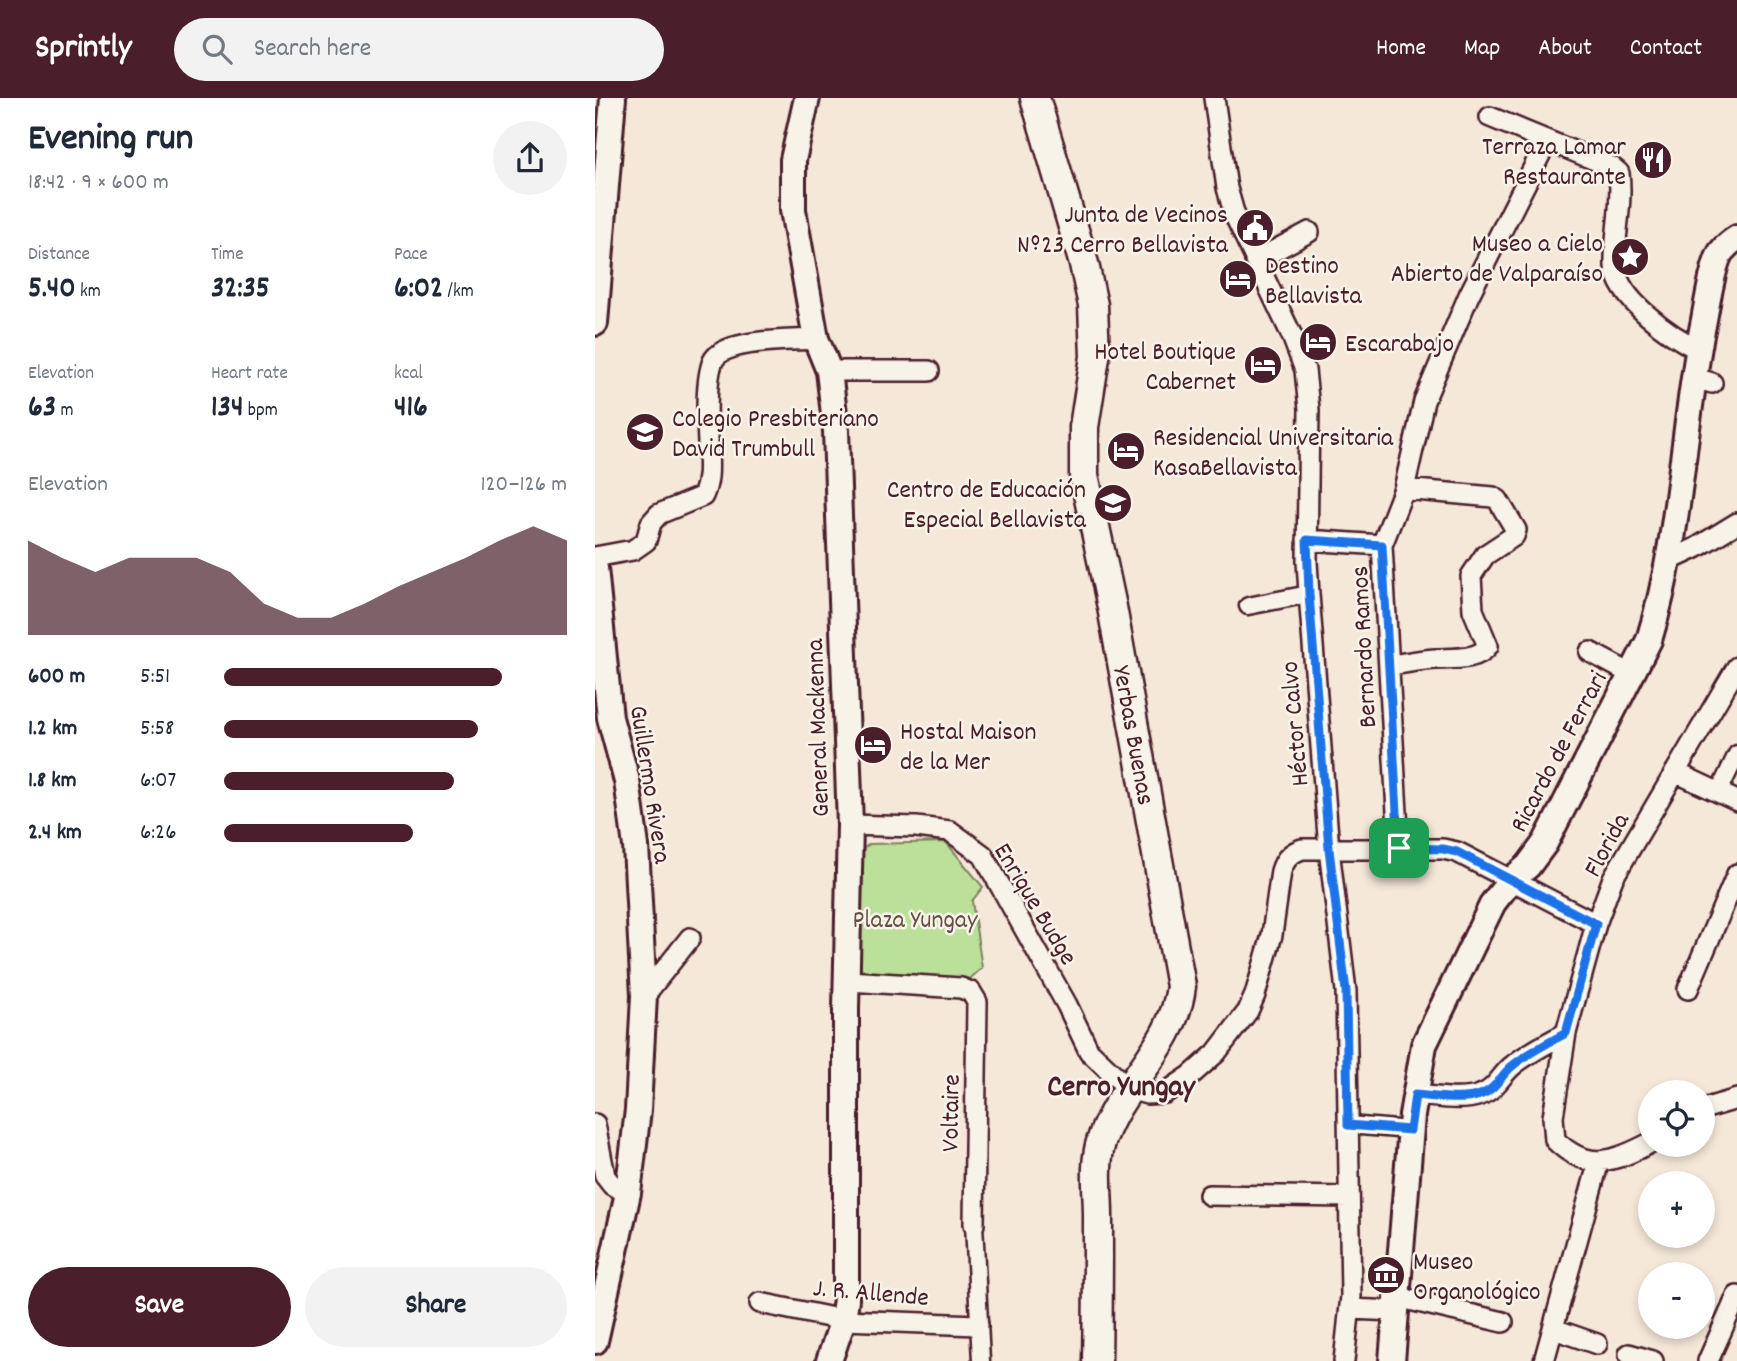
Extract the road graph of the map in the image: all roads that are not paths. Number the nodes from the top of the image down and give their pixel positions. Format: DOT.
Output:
graph roads {
  1 [pos="613,98"];
  2 [pos="807,98"];
  3 [pos="1035,98"];
  4 [pos="1214,98"];
  5 [pos="1490,117"];
  6 [pos="1547,141"];
  7 [pos="1309,232"];
  8 [pos="1737,238"];
  9 [pos="1255,261"];
  10 [pos="595,323"];
  11 [pos="816,340"];
  12 [pos="1698,349"];
  13 [pos="829,371"];
  14 [pos="929,371"];
  15 [pos="1404,489"];
  16 [pos="1737,523"];
  17 [pos="1307,540"];
  18 [pos="1382,545"];
  19 [pos="595,557"];
  20 [pos="1668,561"];
  21 [pos="595,568"];
  22 [pos="1309,594"];
  23 [pos="1248,606"];
  24 [pos="1590,652"];
  25 [pos="1390,665"];
  26 [pos="1737,667"];
  27 [pos="1631,674"];
  28 [pos="1737,754"];
  29 [pos="1675,772"];
  30 [pos="1723,783"];
  31 [pos="1737,801"];
  32 [pos="850,825"];
  33 [pos="1399,848"];
  34 [pos="1329,849"];
  35 [pos="1737,874"];
  36 [pos="1510,881"];
  37 [pos="1596,924"];
  38 [pos="691,938"];
  39 [pos="848,981"];
  40 [pos="1688,989"];
  41 [pos="644,996"];
  42 [pos="1566,1033"];
  43 [pos="1129,1089"];
  44 [pos="1415,1095"];
  45 [pos="1737,1099"];
  46 [pos="1715,1105"];
  47 [pos="595,1124"];
  48 [pos="1348,1125"];
  49 [pos="1410,1130"];
  50 [pos="1638,1149"];
  51 [pos="1599,1161"];
  52 [pos="628,1193"];
  53 [pos="1209,1195"];
  54 [pos="1349,1197"];
  55 [pos="974,1224"];
  56 [pos="1737,1296"];
  57 [pos="760,1303"];
  58 [pos="1396,1304"];
  59 [pos="1350,1309"];
  60 [pos="842,1320"];
  61 [pos="1503,1322"];
  62 [pos="978,1325"];
  63 [pos="1554,1329"];
  64 [pos="595,1341"];
  65 [pos="1597,1344"];
  66 [pos="1629,1354"];
  67 [pos="829,1361"];
  68 [pos="981,1361"];
  69 [pos="1097,1361"];
  70 [pos="1344,1361"];
  71 [pos="1392,1361"];
  72 [pos="1544,1361"];
  73 [pos="1653,1361"];
  74 [pos="1708,1361"];
  1 -- 10 [label="street"];
  2 -- 11 [label="street, General Mackenna"];
  3 -- 43 [label="main road, Yerbas Buenas"];
  4 -- 9 [label="street, Héctor Calvo"];
  5 -- 6 [label="street"];
  6 -- 12 [label="street"];
  6 -- 15 [label="street, Bernardo Ramos"];
  7 -- 9 [label="street"];
  8 -- 12 [label="street, Ricardo de Ferrari"];
  9 -- 17 [label="street, Héctor Calvo"];
  11 -- 13 [label="street, General Mackenna"];
  11 -- 19 [label="street"];
  12 -- 20 [label="street, Ricardo de Ferrari"];
  13 -- 14 [label="street"];
  13 -- 32 [label="street, General Mackenna"];
  15 -- 18 [label="street, Bernardo Ramos"];
  15 -- 25 [label="street"];
  16 -- 20 [label="street"];
  17 -- 18 [label="street"];
  17 -- 22 [label="street, Héctor Calvo"];
  18 -- 25 [label="street, Bernardo Ramos"];
  20 -- 27 [label="street, Ricardo de Ferrari"];
  21 -- 41 [label="street, Guillermo Rivera"];
  22 -- 23 [label="street"];
  22 -- 34 [label="street, Héctor Calvo"];
  24 -- 27 [label="street"];
  25 -- 33 [label="street, Bernardo Ramos"];
  26 -- 29 [label="street, Florida"];
  27 -- 36 [label="street, Ricardo de Ferrari"];
  28 -- 30 [label="street"];
  29 -- 31 [label="street"];
  29 -- 37 [label="street, Florida"];
  32 -- 39 [label="street, General Mackenna"];
  32 -- 43 [label="street, Enrique Budge"];
  33 -- 34 [label="street"];
  33 -- 36 [label="street"];
  34 -- 43 [label="street"];
  34 -- 48 [label="street, Héctor Calvo"];
  35 -- 40 [label="street"];
  36 -- 37 [label="street"];
  36 -- 44 [label="street, Ricardo de Ferrari"];
  37 -- 42 [label="street, Florida"];
  38 -- 41 [label="street"];
  39 -- 55 [label="street, Voltaire"];
  39 -- 60 [label="street, General Mackenna"];
  41 -- 52 [label="street, Guillermo Rivera"];
  42 -- 44 [label="street"];
  42 -- 51 [label="street, Florida"];
  43 -- 69 [label="main road, Yerbas Buenas"];
  44 -- 49 [label="street, Ricardo de Ferrari"];
  45 -- 46 [label="street"];
  47 -- 52 [label="street"];
  48 -- 49 [label="street"];
  48 -- 54 [label="street, Héctor Calvo"];
  49 -- 58 [label="street, Ricardo de Ferrari"];
  50 -- 51 [label="street"];
  51 -- 63 [label="street"];
  52 -- 64 [label="street, Guillermo Rivera"];
  53 -- 54 [label="street"];
  54 -- 59 [label="street, Héctor Calvo"];
  55 -- 62 [label="street, Voltaire"];
  56 -- 74 [label="street"];
  57 -- 60 [label="street, J. R. Allende"];
  58 -- 59 [label="street"];
  58 -- 61 [label="street"];
  58 -- 71 [label="street, Ricardo de Ferrari"];
  59 -- 70 [label="street, Héctor Calvo"];
  60 -- 62 [label="street, J. R. Allende"];
  60 -- 67 [label="street, General Mackenna"];
  62 -- 68 [label="street, Voltaire"];
  63 -- 65 [label="street"];
  63 -- 72 [label="street"];
  66 -- 73 [label="street"];
}
